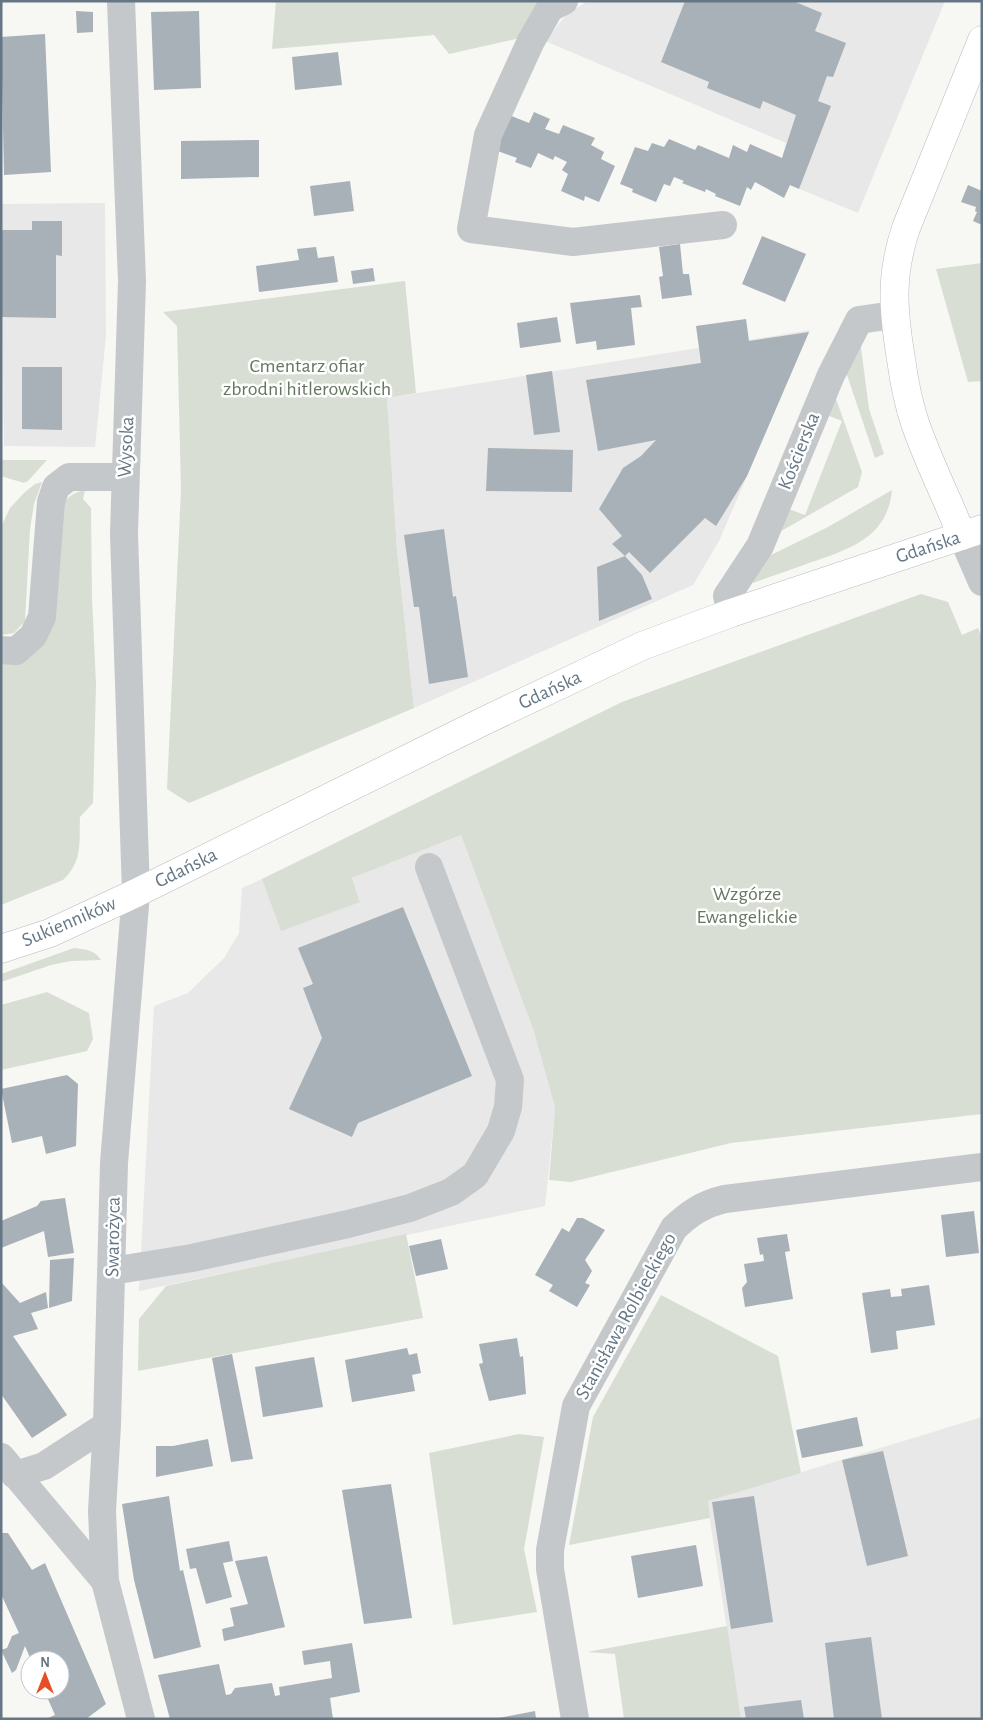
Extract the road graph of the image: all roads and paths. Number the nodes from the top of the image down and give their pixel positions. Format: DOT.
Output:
graph roads {
  1 [pos="121,1"];
  2 [pos="564,1"];
  3 [pos="982,40"];
  4 [pos="723,225"];
  5 [pos="894,315"];
  6 [pos="124,477"];
  7 [pos="972,533"];
  8 [pos="982,582"];
  9 [pos="731,612"];
  10 [pos="1,650"];
  11 [pos="429,867"];
  12 [pos="136,893"];
  13 [pos="1,949"];
  14 [pos="982,1167"];
  15 [pos="112,1271"];
  16 [pos="107,1425"];
  17 [pos="8,1466"];
  18 [pos="105,1581"];
  19 [pos="141,1719"];
  20 [pos="575,1719"];
  1 -- 6 [label="street, Wysoka"];
  2 -- 4 [label="street"];
  3 -- 5 [label="main road"];
  5 -- 7 [label="main road"];
  5 -- 9 [label="street, Kościerska"];
  6 -- 10 [label="street"];
  6 -- 12 [label="street, Wysoka"];
  7 -- 8 [label="street"];
  7 -- 9 [label="main road, Gdańska"];
  9 -- 12 [label="main road, Gdańska"];
  11 -- 15 [label="street"];
  12 -- 13 [label="main road, Sukienników"];
  12 -- 15 [label="street, Swarożyca"];
  14 -- 20 [label="street, Stanisława Rolbieckiego"];
  15 -- 16 [label="street, Swarożyca"];
  16 -- 17 [label="street"];
  16 -- 18 [label="street, Swarożyca"];
  17 -- 18 [label="street"];
  18 -- 19 [label="street"];
}
